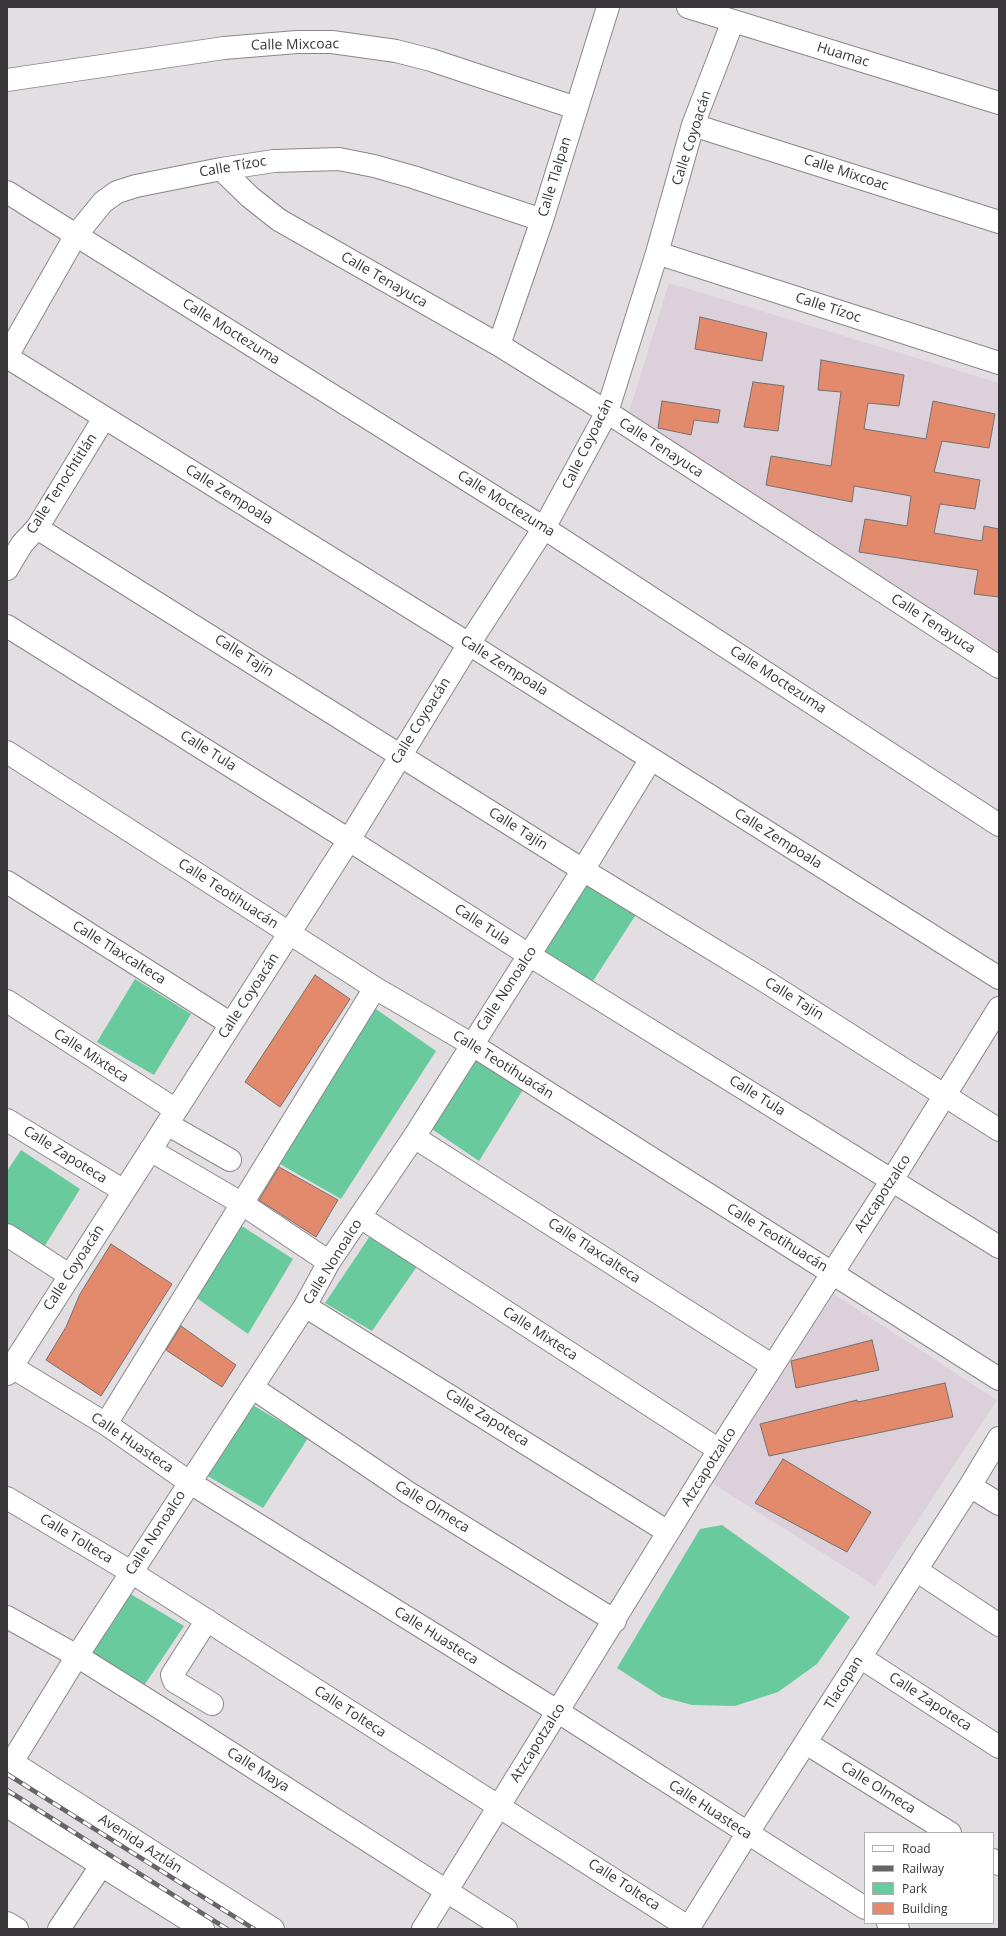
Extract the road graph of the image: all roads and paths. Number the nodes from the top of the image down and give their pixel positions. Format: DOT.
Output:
graph roads {
  1 [pos="608,7"];
  2 [pos="688,7"];
  3 [pos="733,21"];
  4 [pos="7,80"];
  5 [pos="999,103"];
  6 [pos="576,108"];
  7 [pos="693,125"];
  8 [pos="221,169"];
  9 [pos="7,192"];
  10 [pos="542,220"];
  11 [pos="999,222"];
  12 [pos="76,235"];
  13 [pos="657,253"];
  14 [pos="499,345"];
  15 [pos="7,357"];
  16 [pos="999,363"];
  17 [pos="607,412"];
  18 [pos="104,418"];
  19 [pos="37,528"];
  20 [pos="544,528"];
  21 [pos="14,539"];
  22 [pos="7,569"];
  23 [pos="7,626"];
  24 [pos="469,644"];
  25 [pos="999,667"];
  26 [pos="7,752"];
  27 [pos="400,755"];
  28 [pos="651,760"];
  29 [pos="999,825"];
  30 [pos="349,840"];
  31 [pos="583,870"];
  32 [pos="7,882"];
  33 [pos="289,933"];
  34 [pos="529,955"];
  35 [pos="999,978"];
  36 [pos="375,988"];
  37 [pos="7,1002"];
  38 [pos="999,1008"];
  39 [pos="231,1024"];
  40 [pos="472,1044"];
  41 [pos="945,1095"];
  42 [pos="172,1117"];
  43 [pos="7,1120"];
  44 [pos="999,1130"];
  45 [pos="414,1137"];
  46 [pos="150,1150"];
  47 [pos="230,1160"];
  48 [pos="892,1180"];
  49 [pos="124,1191"];
  50 [pos="241,1203"];
  51 [pos="360,1218"];
  52 [pos="7,1235"];
  53 [pos="999,1247"];
  54 [pos="330,1262"];
  55 [pos="832,1272"];
  56 [pos="70,1275"];
  57 [pos="305,1306"];
  58 [pos="773,1366"];
  59 [pos="8,1368"];
  60 [pos="999,1379"];
  61 [pos="253,1388"];
  62 [pos="106,1424"];
  63 [pos="999,1438"];
  64 [pos="720,1450"];
  65 [pos="189,1482"];
  66 [pos="970,1486"];
  67 [pos="7,1498"];
  68 [pos="999,1504"];
  69 [pos="668,1532"];
  70 [pos="916,1570"];
  71 [pos="131,1572"];
  72 [pos="7,1617"];
  73 [pos="207,1620"];
  74 [pos="615,1621"];
  75 [pos="999,1625"];
  76 [pos="77,1656"];
  77 [pos="860,1657"];
  78 [pos="189,1690"];
  79 [pos="212,1704"];
  80 [pos="557,1711"];
  81 [pos="173,1716"];
  82 [pos="806,1743"];
  83 [pos="999,1747"];
  84 [pos="10,1760"];
  85 [pos="7,1806"];
  86 [pos="498,1807"];
  87 [pos="948,1832"];
  88 [pos="747,1834"];
  89 [pos="101,1866"];
  90 [pos="447,1891"];
  91 [pos="864,1907"];
  92 [pos="7,1923"];
  93 [pos="17,1929"];
  94 [pos="59,1929"];
  95 [pos="203,1929"];
  96 [pos="273,1929"];
  97 [pos="423,1929"];
  98 [pos="506,1929"];
  99 [pos="690,1929"];
  1 -- 6 [label="street, Calle Tlalpan"];
  2 -- 3 [label="street, Huamac"];
  3 -- 5 [label="street, Huamac"];
  3 -- 7 [label="street, Calle Coyoacán"];
  4 -- 6 [label="street, Calle Mixcoac"];
  6 -- 10 [label="street, Calle Tlalpan"];
  7 -- 11 [label="street, Calle Mixcoac"];
  7 -- 13 [label="street, Calle Coyoacán"];
  8 -- 10 [label="street, Calle Tízoc"];
  8 -- 12 [label="street, Calle Tízoc"];
  8 -- 14 [label="street, Calle Tenayuca"];
  9 -- 12 [label="street, Calle Moctezuma"];
  10 -- 14 [label="street, Calle Tlalpan"];
  12 -- 15 [label="street, Calle Tízoc"];
  12 -- 20 [label="street, Calle Moctezuma"];
  13 -- 16 [label="street, Calle Tízoc"];
  13 -- 17 [label="street, Calle Coyoacán"];
  14 -- 17 [label="street, Calle Tenayuca"];
  15 -- 18 [label="street, Calle Zempoala"];
  17 -- 20 [label="street, Calle Coyoacán"];
  17 -- 25 [label="street, Calle Tenayuca"];
  18 -- 19 [label="street, Calle Tenochtitlán"];
  18 -- 24 [label="street, Calle Zempoala"];
  19 -- 21 [label="street, Calle Tenochtitlán"];
  19 -- 27 [label="street, Calle Tajín"];
  20 -- 24 [label="street, Calle Coyoacán"];
  20 -- 29 [label="street, Calle Moctezuma"];
  21 -- 22 [label="street, Calle Tenochtitlán"];
  23 -- 30 [label="street, Calle Tula"];
  24 -- 27 [label="street, Calle Coyoacán"];
  24 -- 28 [label="street, Calle Zempoala"];
  26 -- 33 [label="street, Calle Teotihuacán"];
  27 -- 30 [label="street, Calle Coyoacán"];
  27 -- 31 [label="street, Calle Tajín"];
  28 -- 31 [label="street, Calle Nonoalco"];
  28 -- 35 [label="street, Calle Zempoala"];
  30 -- 33 [label="street, Calle Coyoacán"];
  30 -- 34 [label="street, Calle Tula"];
  31 -- 34 [label="street, Calle Nonoalco"];
  31 -- 41 [label="street, Calle Tajín"];
  32 -- 39 [label="street, Calle Tlaxcalteca"];
  33 -- 36 [label="street, Calle Teotihuacán"];
  33 -- 39 [label="street, Calle Coyoacán"];
  34 -- 40 [label="street, Calle Nonoalco"];
  34 -- 48 [label="street, Calle Tula"];
  36 -- 40 [label="street, Calle Teotihuacán"];
  36 -- 50 [label="street"];
  37 -- 42 [label="street, Calle Mixteca"];
  38 -- 41 [label="street, Atzcapotzalco"];
  39 -- 42 [label="street, Calle Coyoacán"];
  40 -- 45 [label="street, Calle Nonoalco"];
  40 -- 55 [label="street, Calle Teotihuacán"];
  41 -- 44 [label="street, Calle Tajín"];
  41 -- 48 [label="street, Atzcapotzalco"];
  42 -- 46 [label="street, Calle Coyoacán"];
  42 -- 47 [label="street, Calle Mixteca"];
  43 -- 49 [label="street, Calle Zapoteca"];
  45 -- 51 [label="street, Calle Nonoalco"];
  45 -- 58 [label="street, Calle Tlaxcalteca"];
  46 -- 49 [label="street, Calle Coyoacán"];
  46 -- 50 [label="street"];
  48 -- 53 [label="street, Calle Tula"];
  48 -- 55 [label="street, Atzcapotzalco"];
  49 -- 56 [label="street, Calle Coyoacán"];
  50 -- 54 [label="street"];
  50 -- 62 [label="street"];
  51 -- 54 [label="street, Calle Nonoalco"];
  51 -- 64 [label="street, Calle Mixteca"];
  52 -- 56 [label="street"];
  54 -- 57 [label="street, Calle Nonoalco"];
  55 -- 58 [label="street, Atzcapotzalco"];
  55 -- 60 [label="street, Calle Teotihuacán"];
  56 -- 59 [label="street, Calle Coyoacán"];
  57 -- 61 [label="street, Calle Nonoalco"];
  57 -- 69 [label="street, Calle Zapoteca"];
  58 -- 64 [label="street, Atzcapotzalco"];
  59 -- 62 [label="street, Calle Huasteca"];
  61 -- 65 [label="street, Calle Nonoalco"];
  61 -- 74 [label="street, Calle Olmeca"];
  62 -- 65 [label="street, Calle Huasteca"];
  63 -- 66 [label="street, Tlacopan"];
  64 -- 69 [label="street, Atzcapotzalco"];
  65 -- 71 [label="street, Calle Nonoalco"];
  65 -- 80 [label="street, Calle Huasteca"];
  66 -- 68 [label="street"];
  66 -- 70 [label="street, Tlacopan"];
  67 -- 71 [label="street, Calle Tolteca"];
  69 -- 74 [label="street, Atzcapotzalco"];
  70 -- 75 [label="street"];
  70 -- 77 [label="street, Tlacopan"];
  71 -- 73 [label="street, Calle Tolteca"];
  71 -- 76 [label="street, Calle Nonoalco"];
  72 -- 76 [label="street, Calle Maya"];
  73 -- 78 [label="street"];
  73 -- 86 [label="street, Calle Tolteca"];
  74 -- 80 [label="street, Atzcapotzalco"];
  76 -- 81 [label="street, Calle Maya"];
  76 -- 84 [label="street, Calle Nonoalco"];
  77 -- 82 [label="street, Tlacopan"];
  77 -- 83 [label="street, Calle Zapoteca"];
  78 -- 79 [label="street"];
  78 -- 81 [label="street"];
  80 -- 86 [label="street, Atzcapotzalco"];
  80 -- 88 [label="street, Calle Huasteca"];
  81 -- 90 [label="street, Calle Maya"];
  82 -- 87 [label="street, Calle Olmeca"];
  82 -- 88 [label="street, Tlacopan"];
  84 -- 96 [label="street, Avenida Aztlán"];
  85 -- 89 [label="street"];
  86 -- 90 [label="street, Atzcapotzalco"];
  86 -- 99 [label="street, Calle Tolteca"];
  88 -- 91 [label="street, Calle Huasteca"];
  88 -- 99 [label="street, Tlacopan"];
  89 -- 94 [label="street"];
  89 -- 95 [label="street"];
  90 -- 97 [label="street, Atzcapotzalco"];
  90 -- 98 [label="street, Calle Maya"];
  92 -- 93 [label="street"];
}
